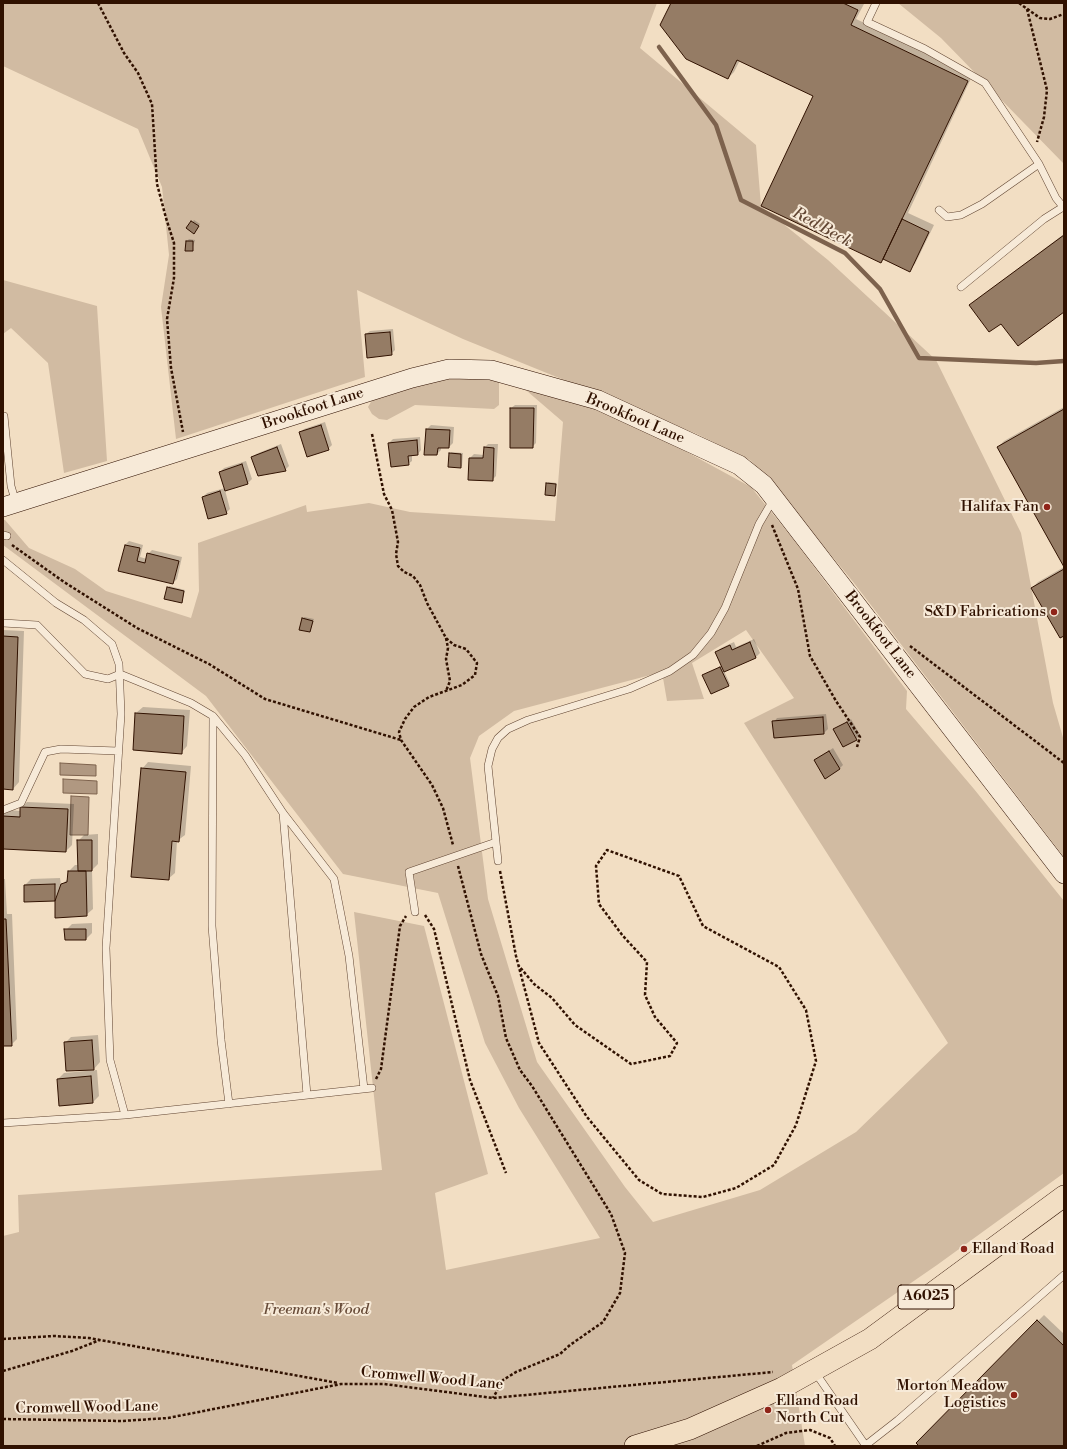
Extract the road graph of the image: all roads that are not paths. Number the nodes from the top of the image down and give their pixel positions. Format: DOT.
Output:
graph roads {
  1 [pos="876,3"];
  2 [pos="1039,164"];
  3 [pos="1064,208"];
  4 [pos="939,210"];
  5 [pos="961,287"];
  6 [pos="4,416"];
  7 [pos="770,504"];
  8 [pos="9,505"];
  9 [pos="3,560"];
  10 [pos="3,623"];
  11 [pos="120,674"];
  12 [pos="213,716"];
  13 [pos="118,751"];
  14 [pos="3,810"];
  15 [pos="283,813"];
  16 [pos="496,842"];
  17 [pos="498,861"];
  18 [pos="1064,874"];
  19 [pos="415,912"];
  20 [pos="372,1088"];
  21 [pos="364,1090"];
  22 [pos="307,1096"];
  23 [pos="229,1104"];
  24 [pos="125,1115"];
  25 [pos="3,1123"];
  26 [pos="1063,1198"];
  27 [pos="1064,1276"];
  28 [pos="814,1370"];
  29 [pos="866,1445"];
  30 [pos="635,1446"];
  1 -- 2 [label="lane"];
  2 -- 3 [label="lane"];
  2 -- 4 [label="lane"];
  3 -- 5 [label="lane"];
  6 -- 8 [label="lane"];
  7 -- 8 [label="street, Brookfoot Lane"];
  7 -- 16 [label="lane"];
  7 -- 18 [label="street, Brookfoot Lane"];
  9 -- 11 [label="lane"];
  10 -- 11 [label="lane"];
  11 -- 12 [label="lane"];
  11 -- 13 [label="lane"];
  12 -- 15 [label="lane"];
  12 -- 23 [label="lane"];
  13 -- 14 [label="lane"];
  13 -- 24 [label="lane"];
  15 -- 21 [label="lane"];
  15 -- 22 [label="lane"];
  16 -- 17 [label="lane"];
  16 -- 19 [label="lane"];
  20 -- 21 [label="lane"];
  21 -- 22 [label="lane"];
  22 -- 23 [label="lane"];
  23 -- 24 [label="lane"];
  24 -- 25 [label="lane"];
  26 -- 28 [label="main road, A6025"];
  27 -- 29 [label="lane"];
  28 -- 29 [label="lane"];
  28 -- 30 [label="main road, A6025"];
}
